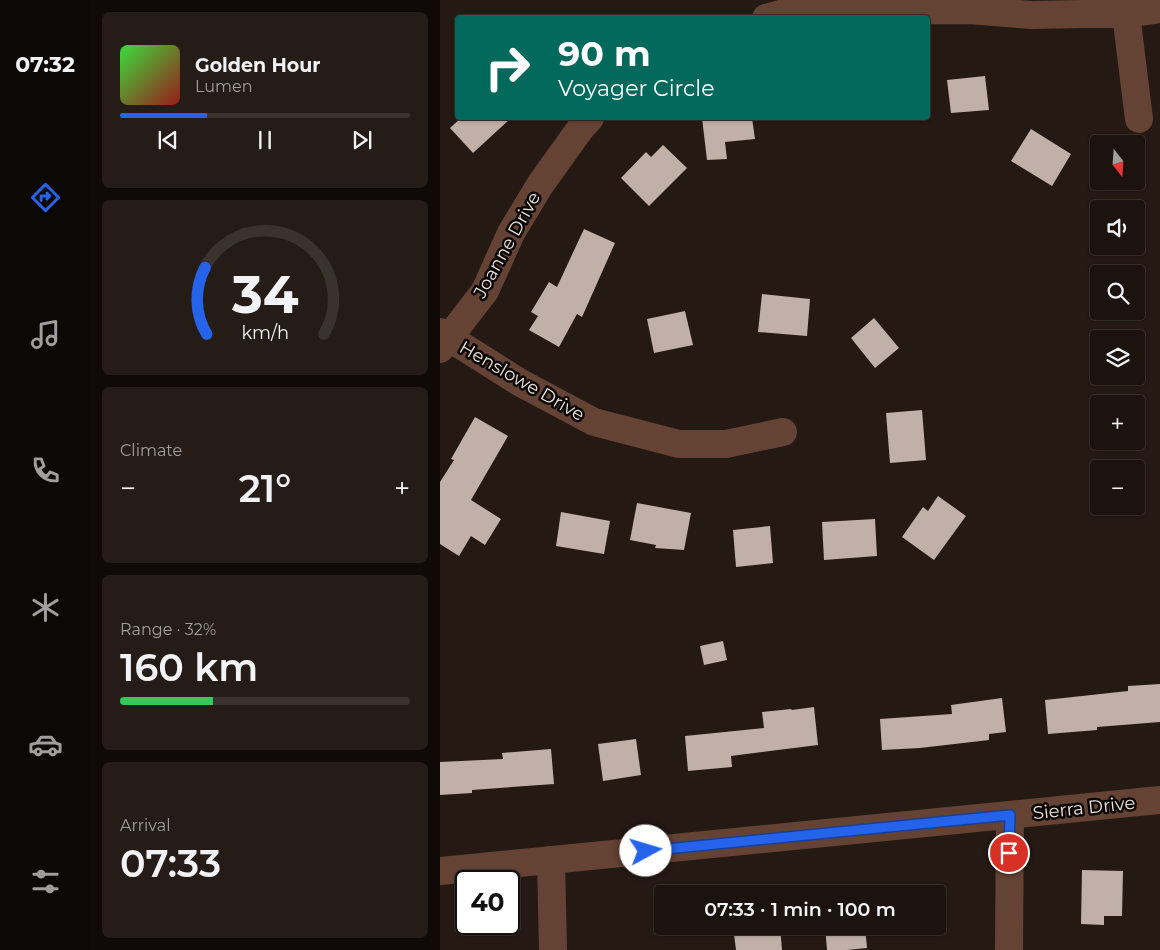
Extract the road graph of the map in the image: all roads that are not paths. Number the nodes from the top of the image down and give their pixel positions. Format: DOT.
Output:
graph roads {
  1 [pos="1160,9"];
  2 [pos="1126,14"];
  3 [pos="777,15"];
  4 [pos="1139,119"];
  5 [pos="588,120"];
  6 [pos="443,339"];
  7 [pos="783,432"];
  8 [pos="1160,800"];
  9 [pos="1010,815"];
  10 [pos="551,860"];
  11 [pos="440,871"];
  12 [pos="553,950"];
  13 [pos="1010,950"];
  1 -- 2 [label="street"];
  2 -- 3 [label="street"];
  2 -- 4 [label="street"];
  5 -- 6 [label="street, Joanne Drive"];
  6 -- 7 [label="street, Henslowe Drive"];
  8 -- 9 [label="street, Sierra Drive"];
  9 -- 10 [label="street, Sierra Drive"];
  9 -- 13 [label="street"];
  10 -- 11 [label="street, Sierra Drive"];
  10 -- 12 [label="street"];
}
